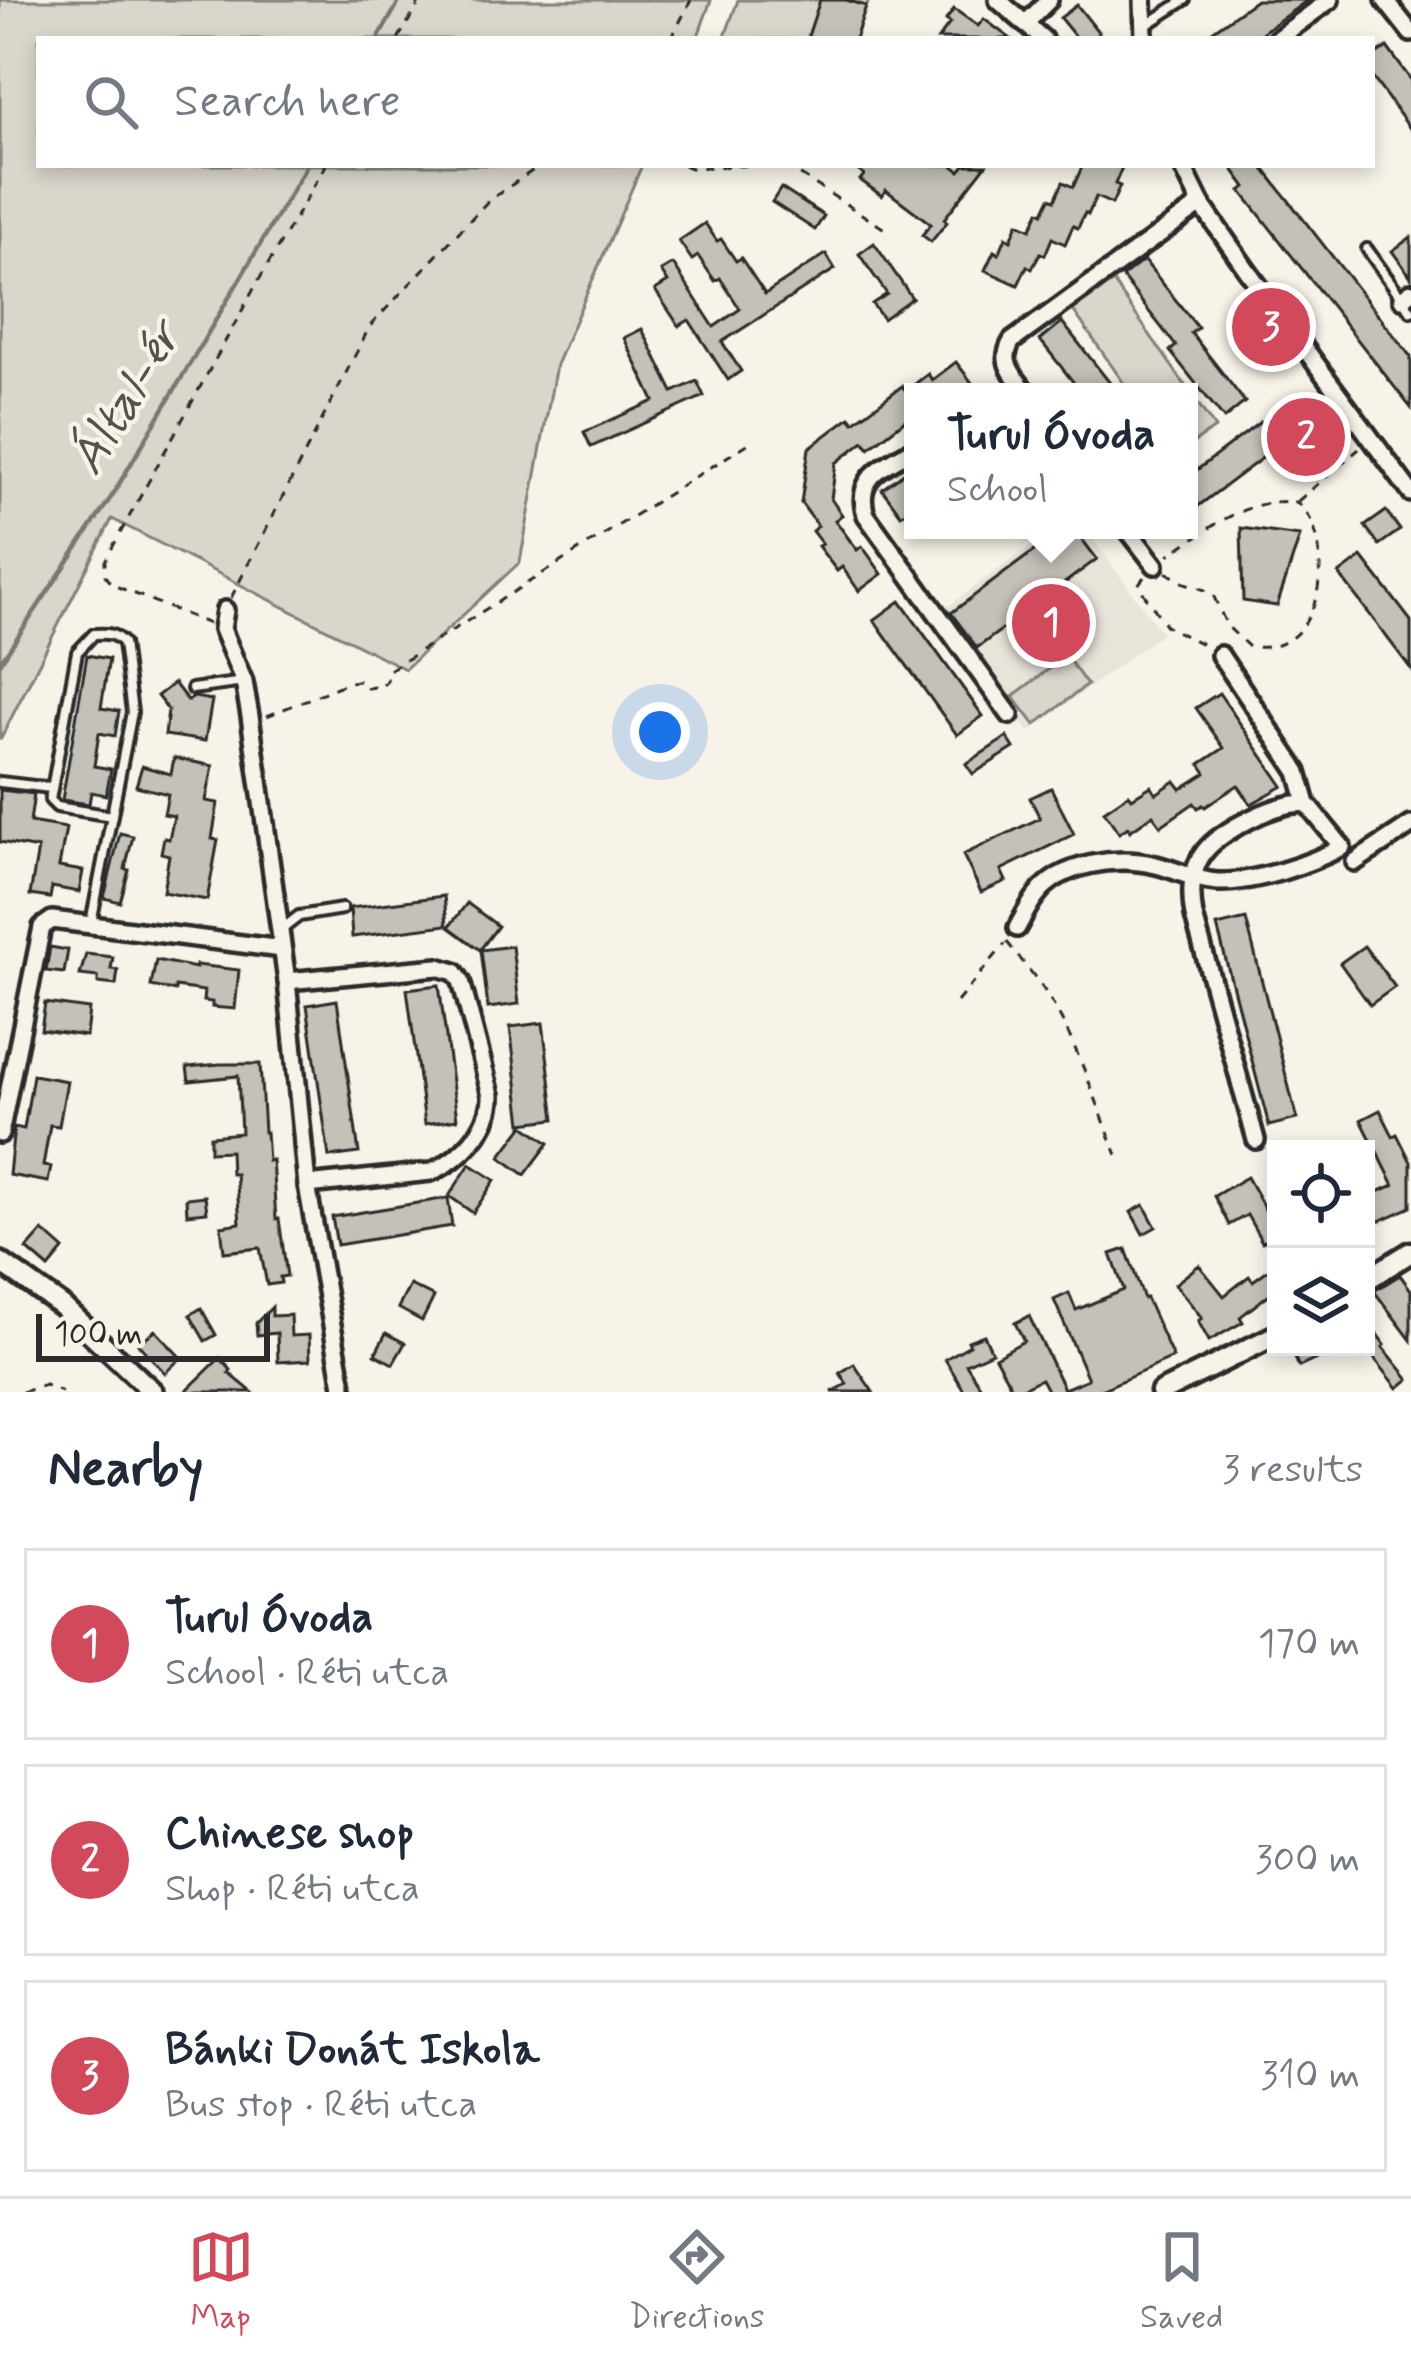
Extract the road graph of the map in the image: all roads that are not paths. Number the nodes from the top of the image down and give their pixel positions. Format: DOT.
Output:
graph roads {
  1 [pos="998,0"];
  2 [pos="1049,0"];
  3 [pos="1143,0"];
  4 [pos="1185,0"];
  5 [pos="1330,0"];
  6 [pos="1385,0"];
  7 [pos="1026,23"];
  8 [pos="1144,33"];
  9 [pos="1411,33"];
  10 [pos="1040,36"];
  11 [pos="1281,36"];
  12 [pos="1183,168"];
  13 [pos="1201,204"];
  14 [pos="1367,249"];
  15 [pos="1408,300"];
  16 [pos="1013,383"];
  17 [pos="904,455"];
  18 [pos="1411,493"];
  19 [pos="1135,539"];
  20 [pos="1155,565"];
  21 [pos="225,610"];
  22 [pos="1220,655"];
  23 [pos="244,682"];
  24 [pos="192,689"];
  25 [pos="1010,715"];
  26 [pos="0,782"];
  27 [pos="51,788"];
  28 [pos="1307,804"];
  29 [pos="112,817"];
  30 [pos="1411,825"];
  31 [pos="1354,862"];
  32 [pos="1192,878"];
  33 [pos="342,909"];
  34 [pos="91,924"];
  35 [pos="1018,928"];
  36 [pos="281,940"];
  37 [pos="286,981"];
  38 [pos="0,1133"];
  39 [pos="1256,1140"];
  40 [pos="307,1185"];
  41 [pos="1411,1252"];
  42 [pos="0,1262"];
  43 [pos="1375,1274"];
  44 [pos="1267,1339"];
  45 [pos="153,1392"];
  46 [pos="344,1392"];
  47 [pos="1161,1392"];
  1 -- 7 [label="street"];
  2 -- 7 [label="street"];
  3 -- 8 [label="street"];
  4 -- 8 [label="lane"];
  5 -- 11 [label="street"];
  6 -- 9 [label="street"];
  7 -- 10 [label="street"];
  12 -- 13 [label="street"];
  13 -- 16 [label="street"];
  13 -- 18 [label="street"];
  14 -- 15 [label="lane"];
  17 -- 25 [label="street"];
  19 -- 20 [label="street"];
  21 -- 23 [label="street"];
  22 -- 28 [label="street"];
  23 -- 24 [label="lane"];
  23 -- 36 [label="street"];
  26 -- 27 [label="lane"];
  27 -- 29 [label="lane"];
  27 -- 29 [label="lane"];
  28 -- 32 [label="street"];
  28 -- 32 [label="street"];
  29 -- 34 [label="lane"];
  30 -- 31 [label="street"];
  32 -- 35 [label="street"];
  32 -- 39 [label="street"];
  33 -- 36 [label="lane"];
  34 -- 36 [label="street"];
  34 -- 38 [label="street"];
  36 -- 37 [label="street"];
  37 -- 40 [label="street"];
  37 -- 40 [label="street"];
  40 -- 46 [label="street"];
  41 -- 43 [label="street"];
  42 -- 45 [label="street"];
  44 -- 47 [label="street"];
}
